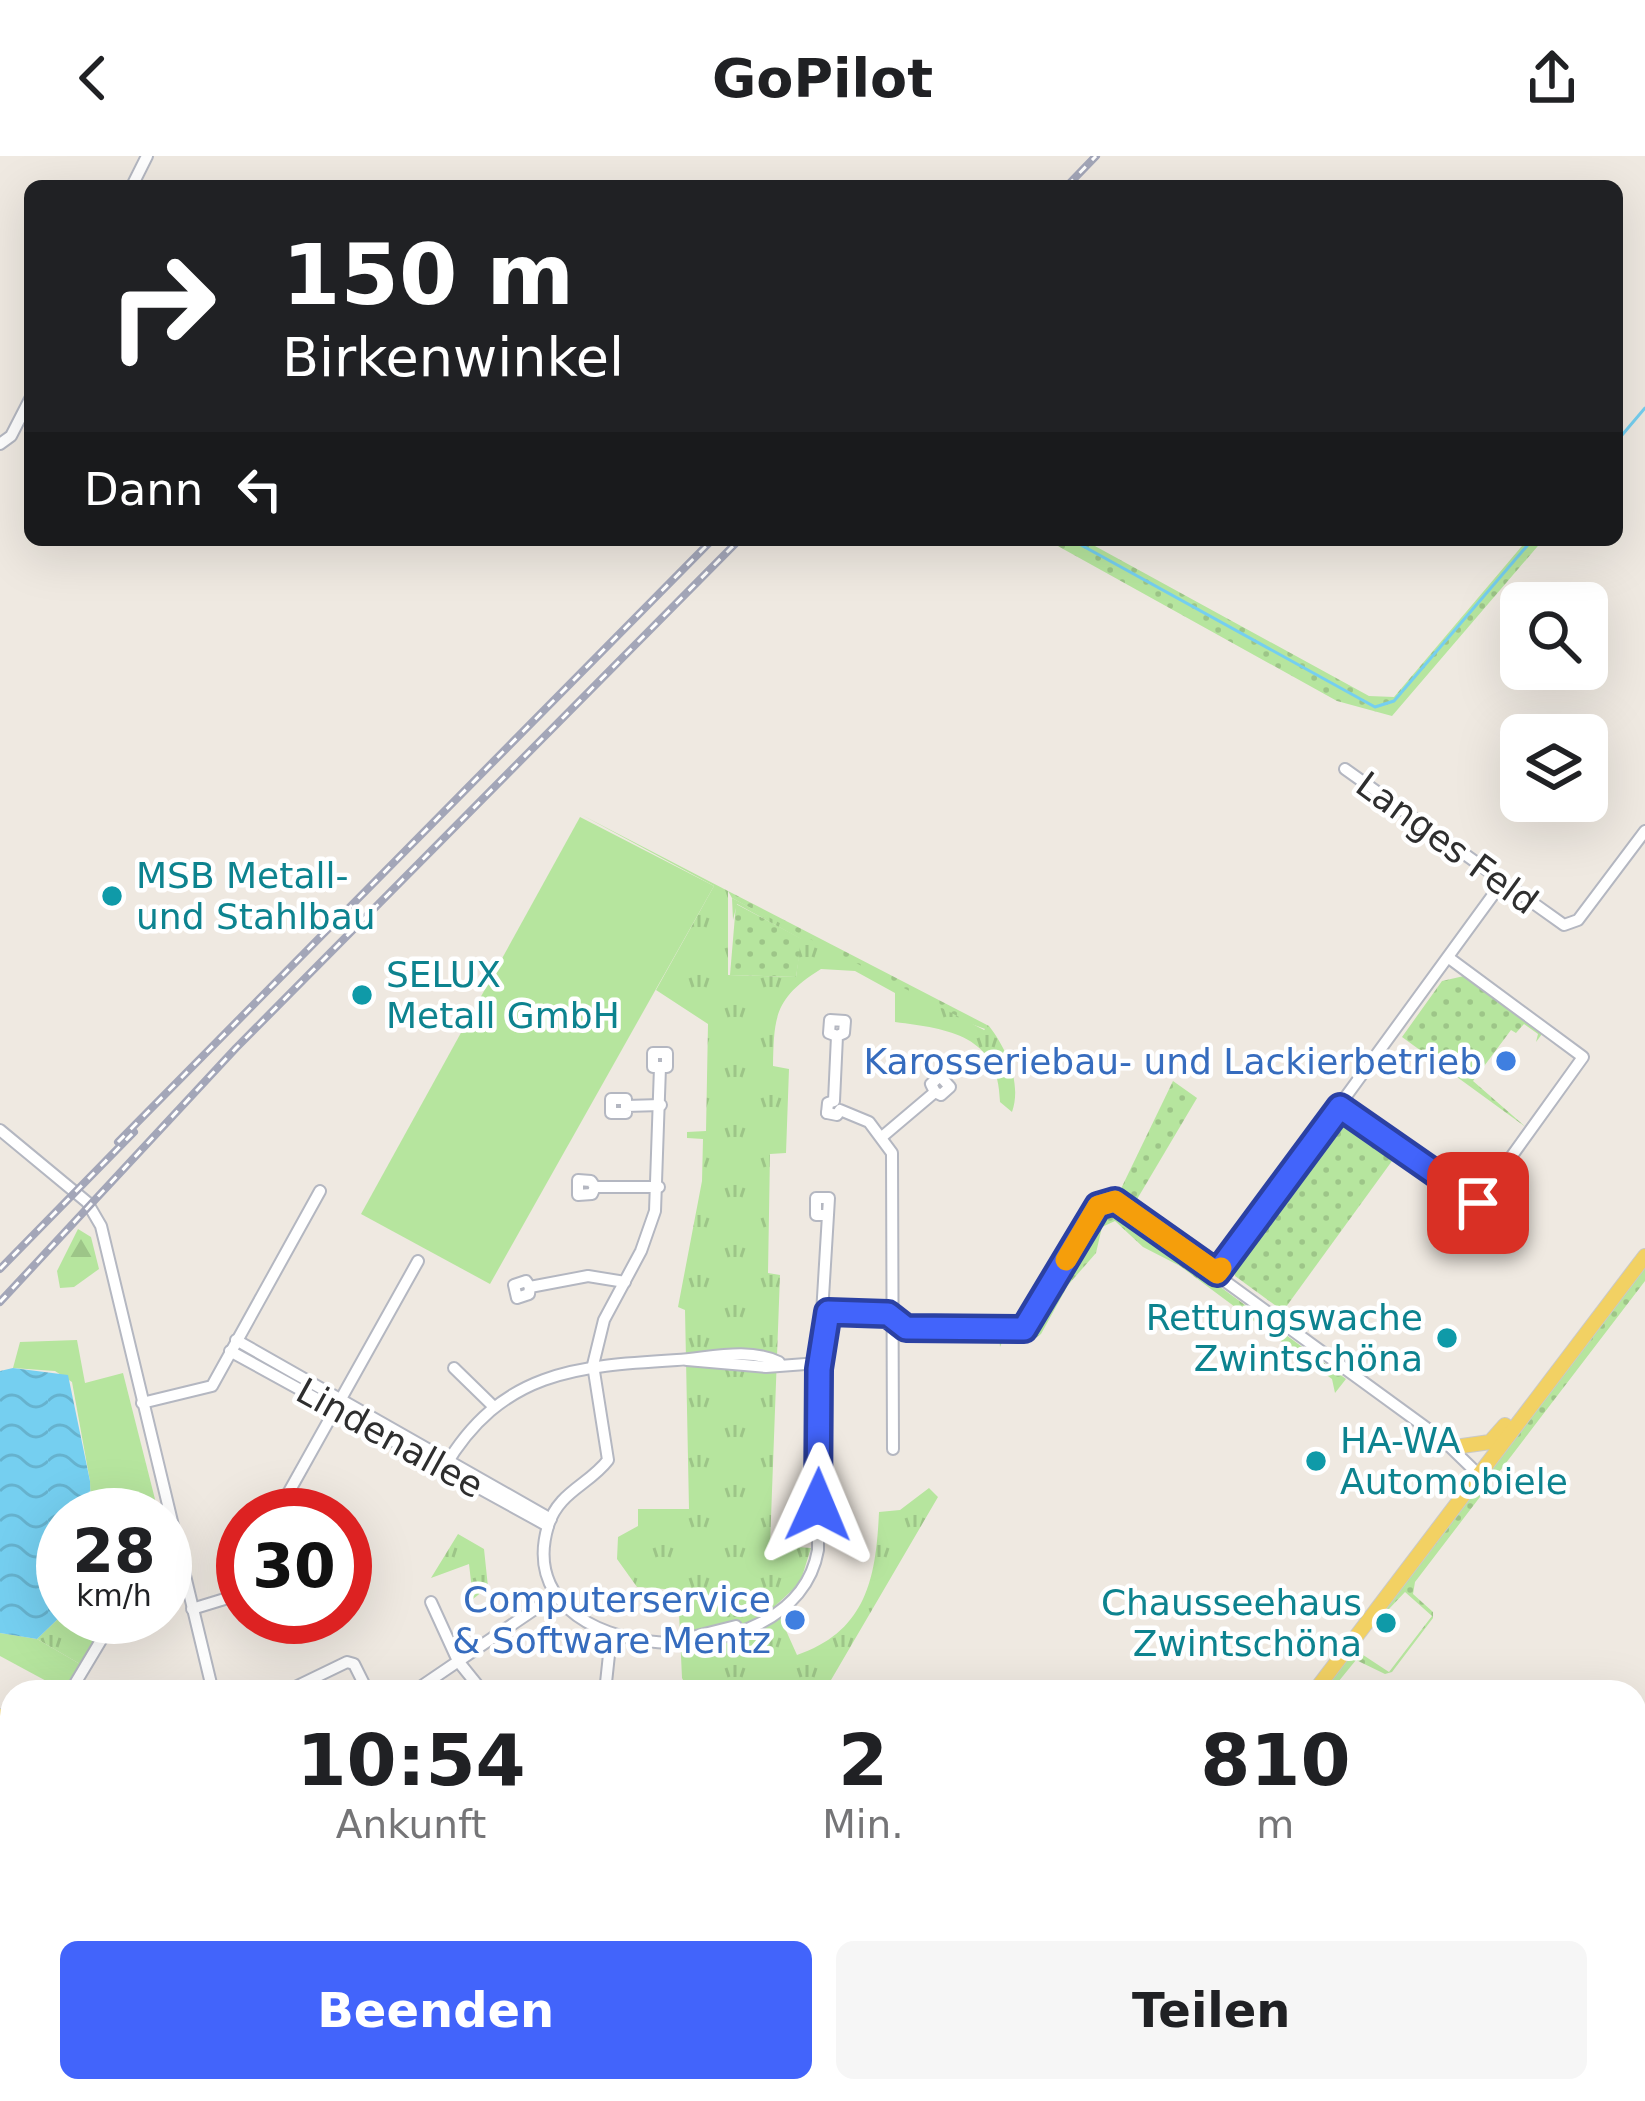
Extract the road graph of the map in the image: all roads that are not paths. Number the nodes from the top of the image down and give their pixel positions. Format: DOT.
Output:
graph roads {
  1 [pos="24,411"];
  2 [pos="0,444"];
  3 [pos="1345,769"];
  4 [pos="1645,831"];
  5 [pos="1501,884"];
  6 [pos="1449,958"];
  7 [pos="837,1036"];
  8 [pos="660,1067"];
  9 [pos="935,1092"];
  10 [pos="661,1105"];
  11 [pos="626,1106"];
  12 [pos="1340,1107"];
  13 [pos="0,1130"];
  14 [pos="883,1136"];
  15 [pos="595,1187"];
  16 [pos="659,1187"];
  17 [pos="320,1191"];
  18 [pos="829,1215"];
  19 [pos="1645,1256"];
  20 [pos="418,1261"];
  21 [pos="1217,1273"];
  22 [pos="625,1282"];
  23 [pos="530,1287"];
  24 [pos="826,1315"];
  25 [pos="894,1319"];
  26 [pos="233,1346"];
  27 [pos="820,1363"];
  28 [pos="592,1365"];
  29 [pos="454,1368"];
  30 [pos="1547,1384"];
  31 [pos="142,1403"];
  32 [pos="338,1403"];
  33 [pos="494,1407"];
  34 [pos="1443,1440"];
  35 [pos="1462,1446"];
  36 [pos="893,1449"];
  37 [pos="446,1464"];
  38 [pos="1480,1472"];
  39 [pos="159,1488"];
  40 [pos="290,1488"];
  41 [pos="549,1522"];
  42 [pos="557,1594"];
  43 [pos="216,1602"];
  44 [pos="431,1602"];
  45 [pos="192,1609"];
  46 [pos="611,1636"];
  47 [pos="99,1644"];
  48 [pos="458,1661"];
  49 [pos="77,1680"];
  50 [pos="210,1680"];
  51 [pos="316,1680"];
  52 [pos="361,1680"];
  53 [pos="430,1680"];
  54 [pos="473,1680"];
  55 [pos="606,1680"];
  56 [pos="1323,1680"];
  1 -- 2 [label="street"];
  3 -- 5 [label="street, Langes Feld"];
  4 -- 5 [label="street, Langes Feld"];
  5 -- 6 [label="street"];
  6 -- 12 [label="street"];
  6 -- 12 [label="street"];
  7 -- 14 [label="street"];
  8 -- 10 [label="street"];
  9 -- 14 [label="street"];
  10 -- 11 [label="street"];
  10 -- 16 [label="street"];
  12 -- 21 [label="street"];
  13 -- 31 [label="street"];
  14 -- 25 [label="street"];
  15 -- 16 [label="street"];
  16 -- 22 [label="street"];
  17 -- 26 [label="street"];
  18 -- 24 [label="street"];
  19 -- 30 [label="main road"];
  20 -- 32 [label="street"];
  21 -- 25 [label="street"];
  21 -- 34 [label="street"];
  22 -- 23 [label="street"];
  22 -- 28 [label="street"];
  24 -- 25 [label="street"];
  24 -- 27 [label="street"];
  25 -- 36 [label="street"];
  26 -- 31 [label="street"];
  26 -- 32 [label="street, Lindenallee"];
  27 -- 28 [label="street"];
  27 -- 46 [label="street"];
  28 -- 33 [label="street"];
  28 -- 41 [label="street"];
  29 -- 33 [label="street"];
  30 -- 35 [label="main road"];
  30 -- 38 [label="main road"];
  31 -- 39 [label="street"];
  32 -- 37 [label="street, Lindenallee"];
  32 -- 40 [label="street"];
  33 -- 37 [label="street"];
  34 -- 35 [label="street"];
  34 -- 38 [label="street"];
  35 -- 38 [label="street"];
  37 -- 41 [label="street, Lindenallee"];
  38 -- 56 [label="main road"];
  41 -- 42 [label="street"];
  42 -- 46 [label="street"];
  42 -- 48 [label="street"];
  43 -- 45 [label="street"];
  44 -- 48 [label="street"];
  45 -- 50 [label="street"];
  46 -- 55 [label="street"];
  47 -- 49 [label="street"];
  48 -- 53 [label="street"];
  48 -- 54 [label="street"];
  51 -- 52 [label="street"];
}
